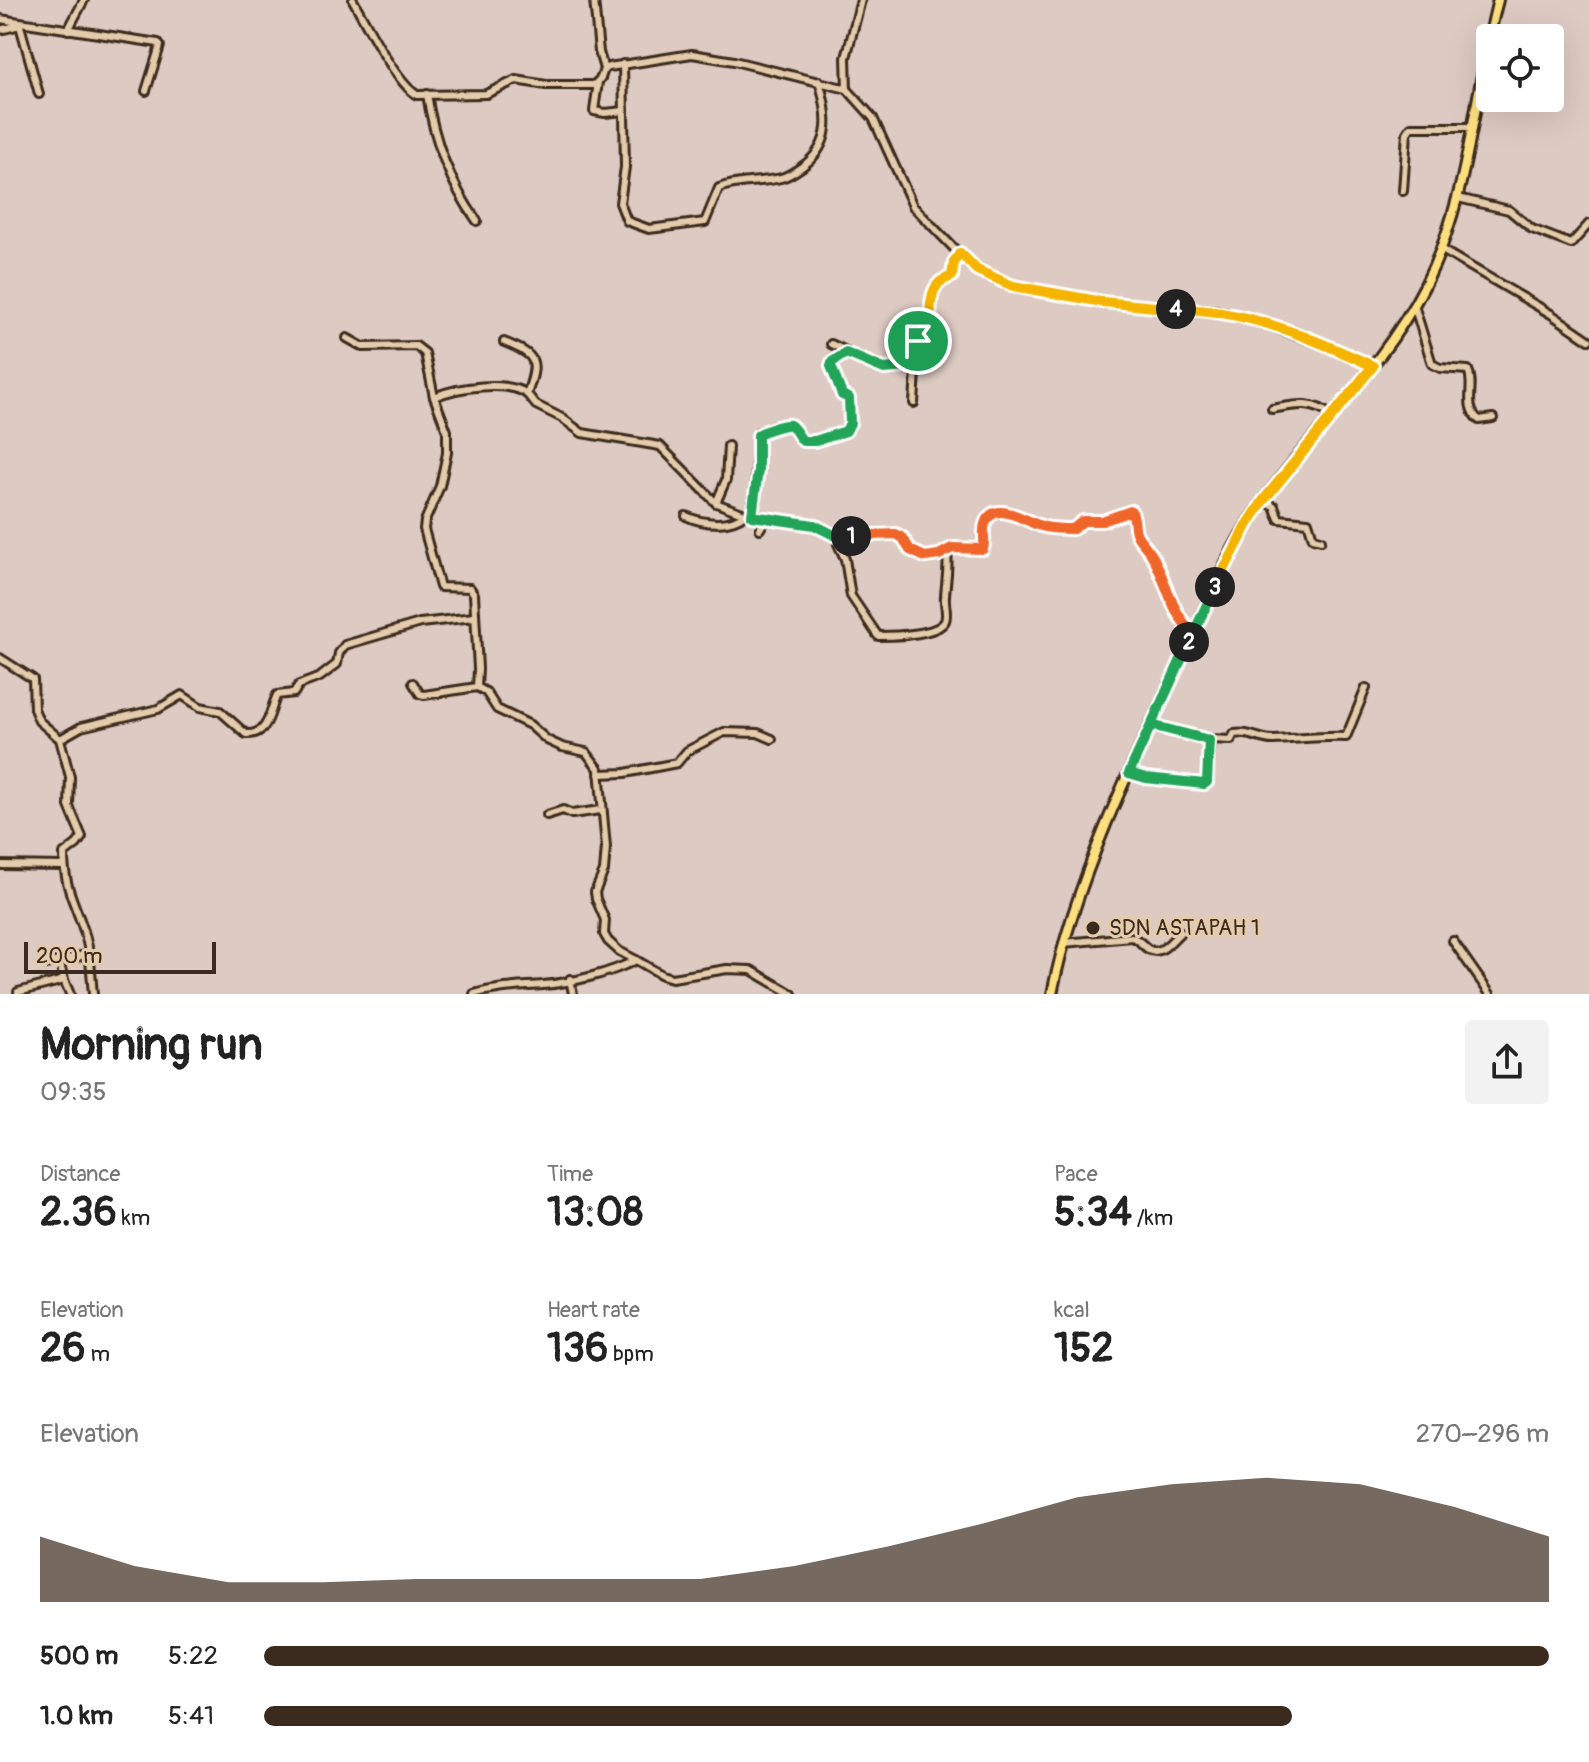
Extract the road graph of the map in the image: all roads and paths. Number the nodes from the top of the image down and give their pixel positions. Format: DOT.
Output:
graph roads {
  1 [pos="84,0"];
  2 [pos="353,0"];
  3 [pos="594,0"];
  4 [pos="861,0"];
  5 [pos="1498,0"];
  6 [pos="0,19"];
  7 [pos="20,23"];
  8 [pos="0,30"];
  9 [pos="68,30"];
  10 [pos="623,64"];
  11 [pos="604,69"];
  12 [pos="819,81"];
  13 [pos="598,82"];
  14 [pos="847,89"];
  15 [pos="146,91"];
  16 [pos="39,94"];
  17 [pos="427,94"];
  18 [pos="624,111"];
  19 [pos="1472,127"];
  20 [pos="1403,191"];
  21 [pos="1458,198"];
  22 [pos="477,221"];
  23 [pos="1589,224"];
  24 [pos="1442,250"];
  25 [pos="960,253"];
  26 [pos="1414,305"];
  27 [pos="347,338"];
  28 [pos="1589,340"];
  29 [pos="504,342"];
  30 [pos="831,344"];
  31 [pos="846,353"];
  32 [pos="916,366"];
  33 [pos="1373,366"];
  34 [pos="527,394"];
  35 [pos="434,397"];
  36 [pos="914,403"];
  37 [pos="1272,409"];
  38 [pos="1331,416"];
  39 [pos="1493,418"];
  40 [pos="728,446"];
  41 [pos="1263,501"];
  42 [pos="716,503"];
  43 [pos="748,515"];
  44 [pos="686,516"];
  45 [pos="766,518"];
  46 [pos="760,529"];
  47 [pos="839,537"];
  48 [pos="1321,540"];
  49 [pos="947,551"];
  50 [pos="474,617"];
  51 [pos="1194,633"];
  52 [pos="0,658"];
  53 [pos="413,683"];
  54 [pos="477,687"];
  55 [pos="1366,688"];
  56 [pos="1151,725"];
  57 [pos="60,739"];
  58 [pos="772,739"];
  59 [pos="1209,740"];
  60 [pos="1129,773"];
  61 [pos="599,774"];
  62 [pos="601,810"];
  63 [pos="547,815"];
  64 [pos="0,865"];
  65 [pos="64,866"];
  66 [pos="1181,932"];
  67 [pos="1453,941"];
  68 [pos="1063,943"];
  69 [pos="89,954"];
  70 [pos="59,960"];
  71 [pos="636,960"];
  72 [pos="46,964"];
  73 [pos="570,979"];
  74 [pos="64,980"];
  75 [pos="18,992"];
  76 [pos="70,994"];
  77 [pos="93,994"];
  78 [pos="474,994"];
  79 [pos="573,994"];
  80 [pos="792,994"];
  81 [pos="1052,994"];
  82 [pos="1490,994"];
  1 -- 9 [label="street"];
  2 -- 17 [label="street"];
  3 -- 11 [label="street"];
  4 -- 14 [label="street"];
  5 -- 19 [label="main road"];
  6 -- 7 [label="street"];
  7 -- 8 [label="street"];
  7 -- 9 [label="street"];
  7 -- 16 [label="street"];
  9 -- 15 [label="street"];
  10 -- 11 [label="street"];
  10 -- 12 [label="street"];
  10 -- 18 [label="street"];
  11 -- 13 [label="street"];
  12 -- 14 [label="street"];
  12 -- 18 [label="street"];
  13 -- 17 [label="street"];
  13 -- 18 [label="street"];
  14 -- 25 [label="street"];
  17 -- 22 [label="street"];
  19 -- 20 [label="street"];
  19 -- 21 [label="main road"];
  21 -- 23 [label="street"];
  21 -- 24 [label="main road"];
  24 -- 26 [label="main road"];
  24 -- 28 [label="street"];
  25 -- 32 [label="street"];
  25 -- 33 [label="street"];
  26 -- 33 [label="main road"];
  26 -- 39 [label="street"];
  27 -- 35 [label="street"];
  29 -- 34 [label="street"];
  30 -- 31 [label="street"];
  31 -- 32 [label="street"];
  31 -- 43 [label="street"];
  32 -- 36 [label="street"];
  33 -- 38 [label="main road"];
  34 -- 35 [label="street"];
  34 -- 42 [label="street"];
  35 -- 50 [label="street"];
  37 -- 38 [label="street"];
  38 -- 41 [label="main road"];
  40 -- 42 [label="street"];
  41 -- 48 [label="street"];
  41 -- 51 [label="main road"];
  42 -- 43 [label="street"];
  43 -- 44 [label="street"];
  43 -- 45 [label="street"];
  45 -- 46 [label="street"];
  45 -- 47 [label="street"];
  47 -- 49 [label="street"];
  47 -- 49 [label="street"];
  49 -- 51 [label="street"];
  50 -- 54 [label="street"];
  50 -- 57 [label="street"];
  51 -- 56 [label="main road"];
  52 -- 57 [label="street"];
  53 -- 54 [label="street"];
  54 -- 61 [label="street"];
  55 -- 59 [label="street"];
  56 -- 59 [label="street"];
  56 -- 60 [label="main road"];
  57 -- 65 [label="street"];
  58 -- 61 [label="street"];
  59 -- 60 [label="street"];
  60 -- 68 [label="main road"];
  61 -- 62 [label="street"];
  62 -- 63 [label="street"];
  62 -- 71 [label="street"];
  64 -- 65 [label="street"];
  65 -- 69 [label="street"];
  66 -- 68 [label="street"];
  67 -- 82 [label="street"];
  68 -- 81 [label="main road"];
  69 -- 70 [label="street"];
  69 -- 77 [label="street"];
  70 -- 72 [label="street"];
  70 -- 74 [label="street"];
  71 -- 73 [label="street"];
  71 -- 80 [label="street"];
  73 -- 78 [label="street"];
  73 -- 79 [label="street"];
  74 -- 75 [label="street"];
  74 -- 76 [label="street"];
}
